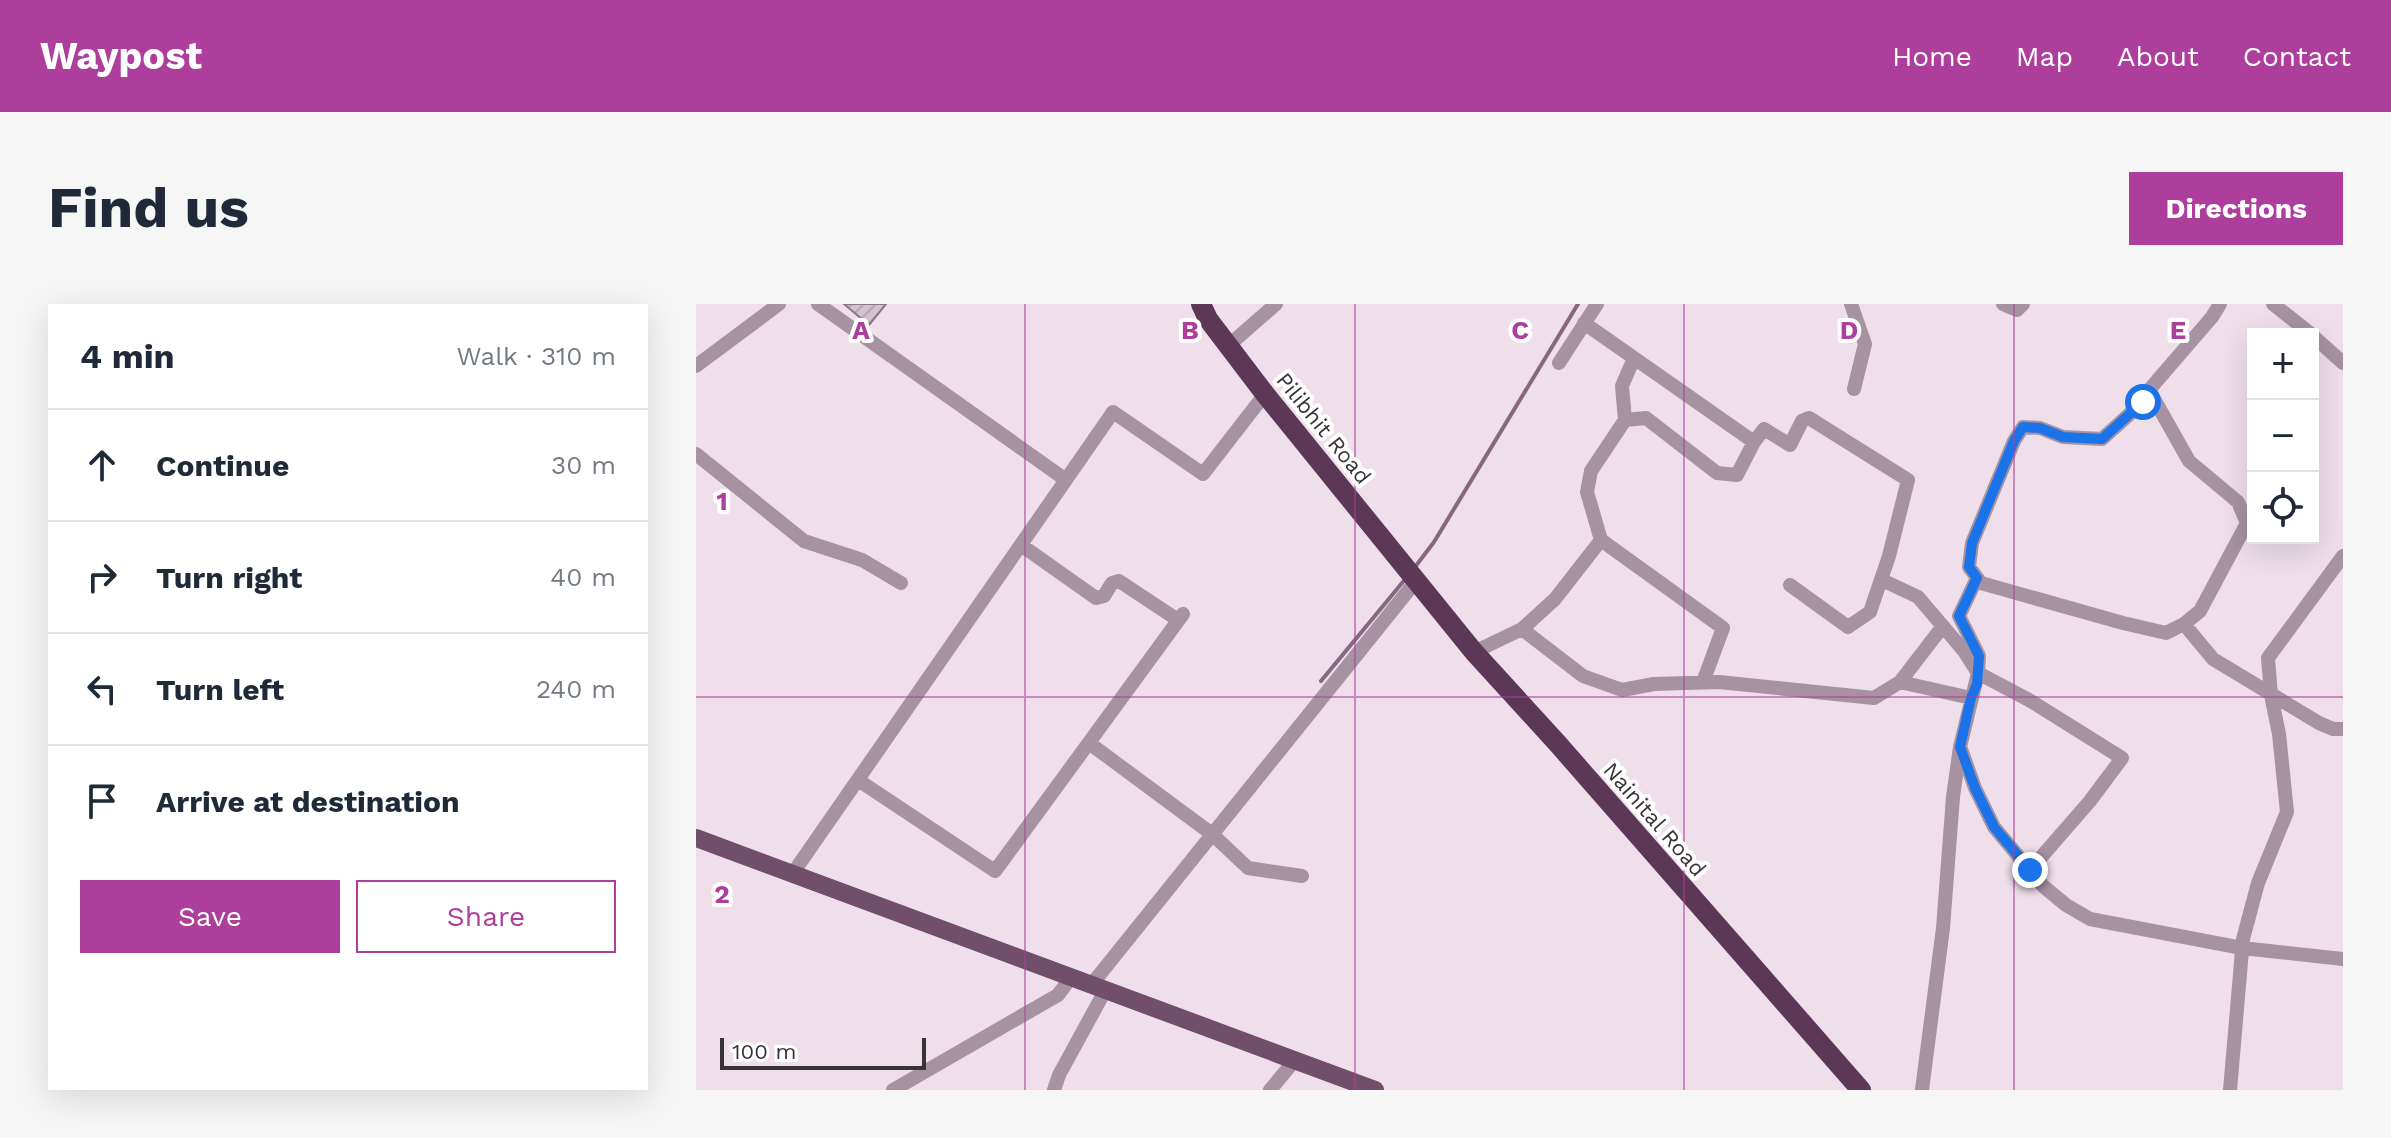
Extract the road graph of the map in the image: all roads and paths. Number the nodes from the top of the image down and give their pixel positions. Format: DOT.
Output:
graph roads {
  1 [pos="779,304"];
  2 [pos="818,304"];
  3 [pos="1201,304"];
  4 [pos="1276,304"];
  5 [pos="1597,304"];
  6 [pos="1851,304"];
  7 [pos="2003,304"];
  8 [pos="2023,304"];
  9 [pos="2220,304"];
  10 [pos="2273,304"];
  11 [pos="1584,323"];
  12 [pos="2303,328"];
  13 [pos="2319,341"];
  14 [pos="1228,346"];
  15 [pos="1634,358"];
  16 [pos="1559,363"];
  17 [pos="2343,363"];
  18 [pos="696,366"];
  19 [pos="1854,389"];
  20 [pos="2149,390"];
  21 [pos="1265,394"];
  22 [pos="1625,420"];
  23 [pos="1754,442"];
  24 [pos="696,454"];
  25 [pos="1066,480"];
  26 [pos="1601,540"];
  27 [pos="1021,545"];
  28 [pos="2343,556"];
  29 [pos="1412,576"];
  30 [pos="1977,578"];
  31 [pos="1882,580"];
  32 [pos="901,583"];
  33 [pos="1790,585"];
  34 [pos="2184,624"];
  35 [pos="1943,626"];
  36 [pos="1522,629"];
  37 [pos="1474,652"];
  38 [pos="1978,673"];
  39 [pos="1703,682"];
  40 [pos="1900,682"];
  41 [pos="2271,695"];
  42 [pos="1971,698"];
  43 [pos="2343,729"];
  44 [pos="1089,743"];
  45 [pos="1960,747"];
  46 [pos="858,780"];
  47 [pos="1212,834"];
  48 [pos="696,838"];
  49 [pos="2030,870"];
  50 [pos="793,873"];
  51 [pos="1302,876"];
  52 [pos="2242,948"];
  53 [pos="2343,959"];
  54 [pos="1072,976"];
  55 [pos="1099,986"];
  56 [pos="1295,1060"];
  57 [pos="893,1090"];
  58 [pos="1054,1090"];
  59 [pos="1270,1090"];
  60 [pos="1375,1090"];
  61 [pos="1861,1090"];
  62 [pos="1922,1090"];
  63 [pos="2230,1090"];
  1 -- 18 [label="street"];
  2 -- 25 [label="street"];
  3 -- 14 [label="highway, Pilibhit Road"];
  4 -- 14 [label="street"];
  5 -- 11 [label="street"];
  6 -- 19 [label="street"];
  7 -- 8 [label="street"];
  9 -- 20 [label="street"];
  10 -- 12 [label="street"];
  11 -- 15 [label="street"];
  11 -- 16 [label="street"];
  13 -- 17 [label="street"];
  14 -- 21 [label="highway, Pilibhit Road"];
  15 -- 22 [label="street"];
  15 -- 23 [label="street"];
  20 -- 30 [label="street"];
  20 -- 34 [label="street"];
  21 -- 25 [label="street"];
  21 -- 29 [label="highway, Pilibhit Road"];
  22 -- 23 [label="street"];
  22 -- 26 [label="street"];
  23 -- 31 [label="street"];
  24 -- 32 [label="street"];
  25 -- 27 [label="street"];
  26 -- 36 [label="street"];
  26 -- 39 [label="street"];
  27 -- 44 [label="street"];
  27 -- 46 [label="street"];
  28 -- 41 [label="street"];
  29 -- 37 [label="highway, Nainital Road"];
  29 -- 47 [label="street"];
  30 -- 34 [label="street"];
  30 -- 38 [label="street"];
  31 -- 33 [label="street"];
  31 -- 35 [label="street"];
  34 -- 41 [label="street"];
  35 -- 38 [label="street"];
  35 -- 40 [label="street"];
  36 -- 37 [label="street"];
  36 -- 39 [label="street"];
  37 -- 61 [label="highway, Nainital Road"];
  38 -- 42 [label="street"];
  38 -- 49 [label="street"];
  39 -- 40 [label="street"];
  40 -- 42 [label="street"];
  41 -- 43 [label="street"];
  41 -- 52 [label="street"];
  42 -- 45 [label="street"];
  44 -- 46 [label="street"];
  44 -- 47 [label="street"];
  45 -- 49 [label="street"];
  45 -- 62 [label="street"];
  46 -- 50 [label="street"];
  47 -- 51 [label="street"];
  47 -- 55 [label="street"];
  48 -- 50 [label="main road"];
  49 -- 52 [label="street"];
  50 -- 54 [label="main road"];
  52 -- 53 [label="street"];
  52 -- 63 [label="street"];
  54 -- 55 [label="main road"];
  54 -- 57 [label="street"];
  55 -- 56 [label="main road"];
  55 -- 58 [label="street"];
  56 -- 59 [label="street"];
  56 -- 60 [label="main road"];
}
